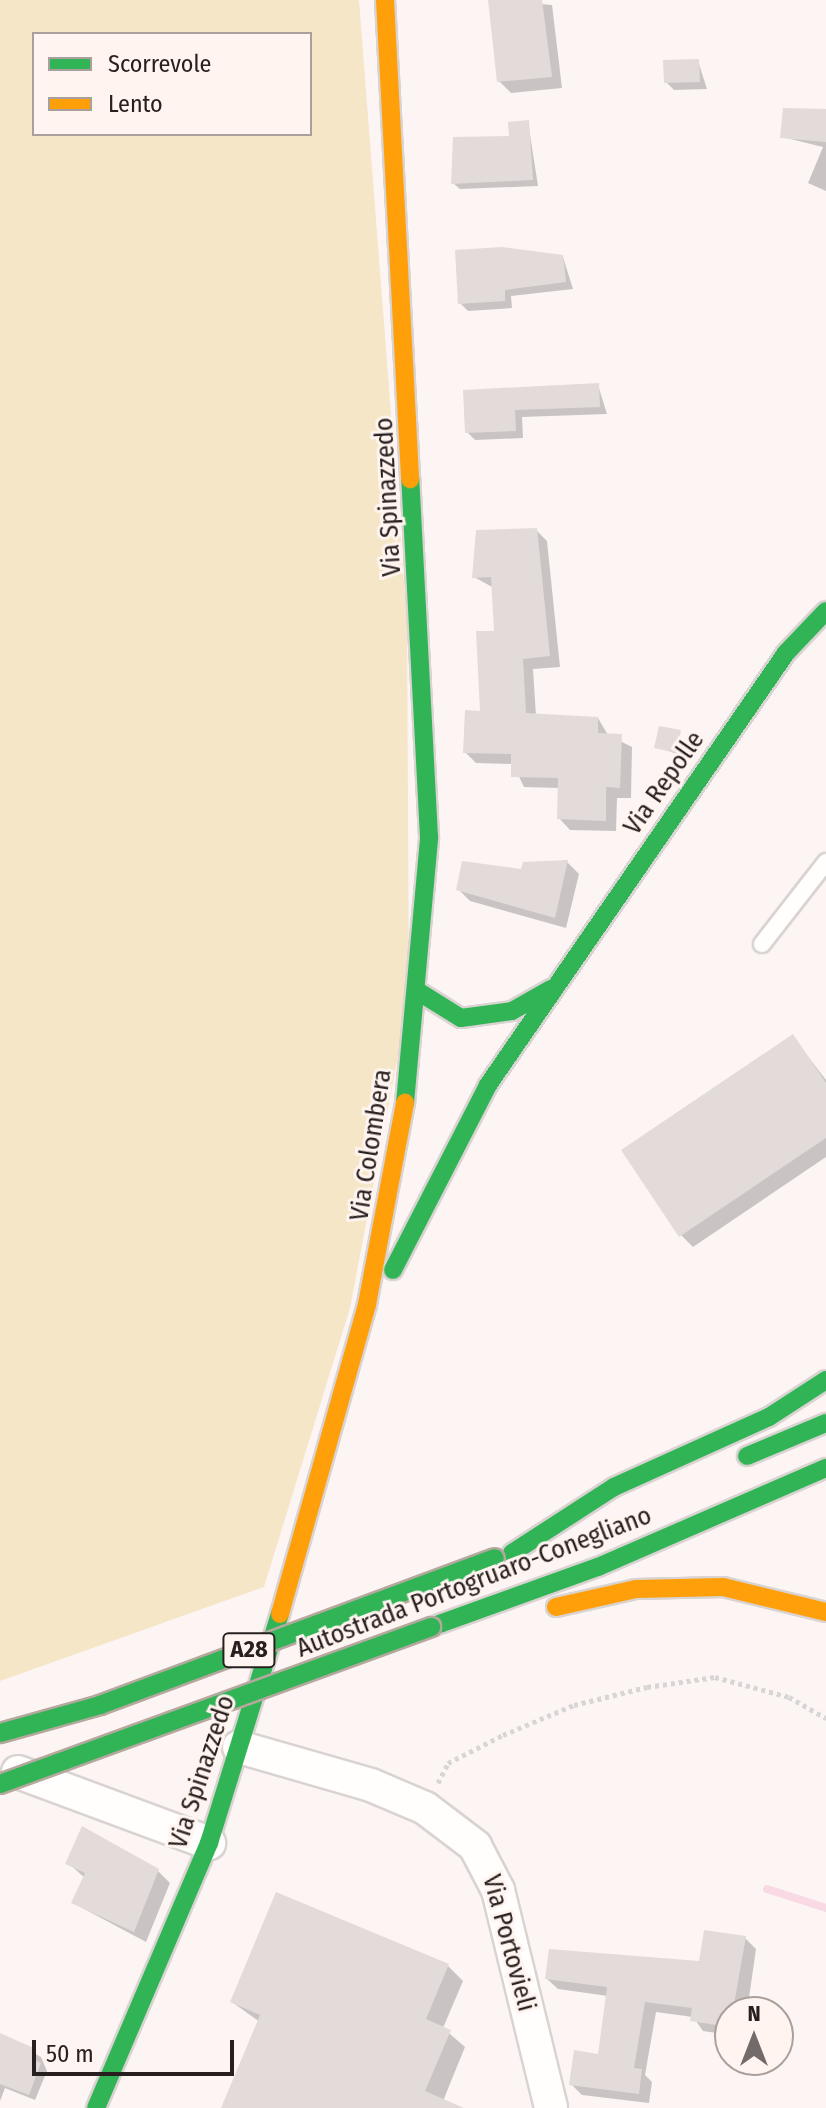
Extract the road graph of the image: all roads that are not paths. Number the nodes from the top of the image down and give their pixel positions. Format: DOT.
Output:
graph roads {
  1 [pos="385,0"];
  2 [pos="826,611"];
  3 [pos="826,862"];
  4 [pos="762,944"];
  5 [pos="551,989"];
  6 [pos="419,992"];
  7 [pos="481,1050"];
  8 [pos="509,1054"];
  9 [pos="488,1085"];
  10 [pos="450,1109"];
  11 [pos="424,1125"];
  12 [pos="399,1141"];
  13 [pos="367,1304"];
  14 [pos="826,1380"];
  15 [pos="826,1423"];
  16 [pos="726,1464"];
  17 [pos="826,1468"];
  18 [pos="626,1506"];
  19 [pos="503,1556"];
  20 [pos="826,1612"];
  21 [pos="534,1615"];
  22 [pos="266,1715"];
  23 [pos="0,1733"];
  24 [pos="230,1739"];
  25 [pos="178,1743"];
  26 [pos="0,1766"];
  27 [pos="49,1770"];
  28 [pos="0,1784"];
  29 [pos="209,1843"];
  30 [pos="96,2108"];
  31 [pos="551,2108"];
  1 -- 6 [label="main road, Via Spinazzedo"];
  2 -- 5 [label="main road, Via Repolle"];
  3 -- 4 [label="lane"];
  5 -- 6 [label="main road, Via Repolle"];
  5 -- 8 [label="main road, Via Repolle"];
  6 -- 12 [label="main road, Via Colombera"];
  7 -- 8 [label="main road"];
  8 -- 9 [label="main road, Via Repolle"];
  9 -- 10 [label="main road, Via Repolle"];
  9 -- 13 [label="main road, Via Repolle"];
  11 -- 12 [label="main road"];
  12 -- 13 [label="main road, Via Colombera"];
  13 -- 24 [label="main road, Via Spinazzedo"];
  14 -- 19 [label="main road"];
  15 -- 16 [label="main road"];
  17 -- 27 [label="main road, Autostrada Portogruaro-Conegliano / A28, bridge"];
  18 -- 19 [label="main road, Autostrada Portogruaro-Conegliano / A28"];
  19 -- 23 [label="main road, Autostrada Portogruaro-Conegliano / A28, bridge"];
  20 -- 21 [label="main road"];
  22 -- 24 [label="main road"];
  24 -- 29 [label="main road, Via Spinazzedo"];
  24 -- 31 [label="street, Via Portovieli"];
  25 -- 27 [label="main road"];
  26 -- 29 [label="street"];
  27 -- 28 [label="main road, Autostrada Portogruaro-Conegliano / A28, bridge"];
  29 -- 30 [label="main road, Via Spinazzedo"];
}
